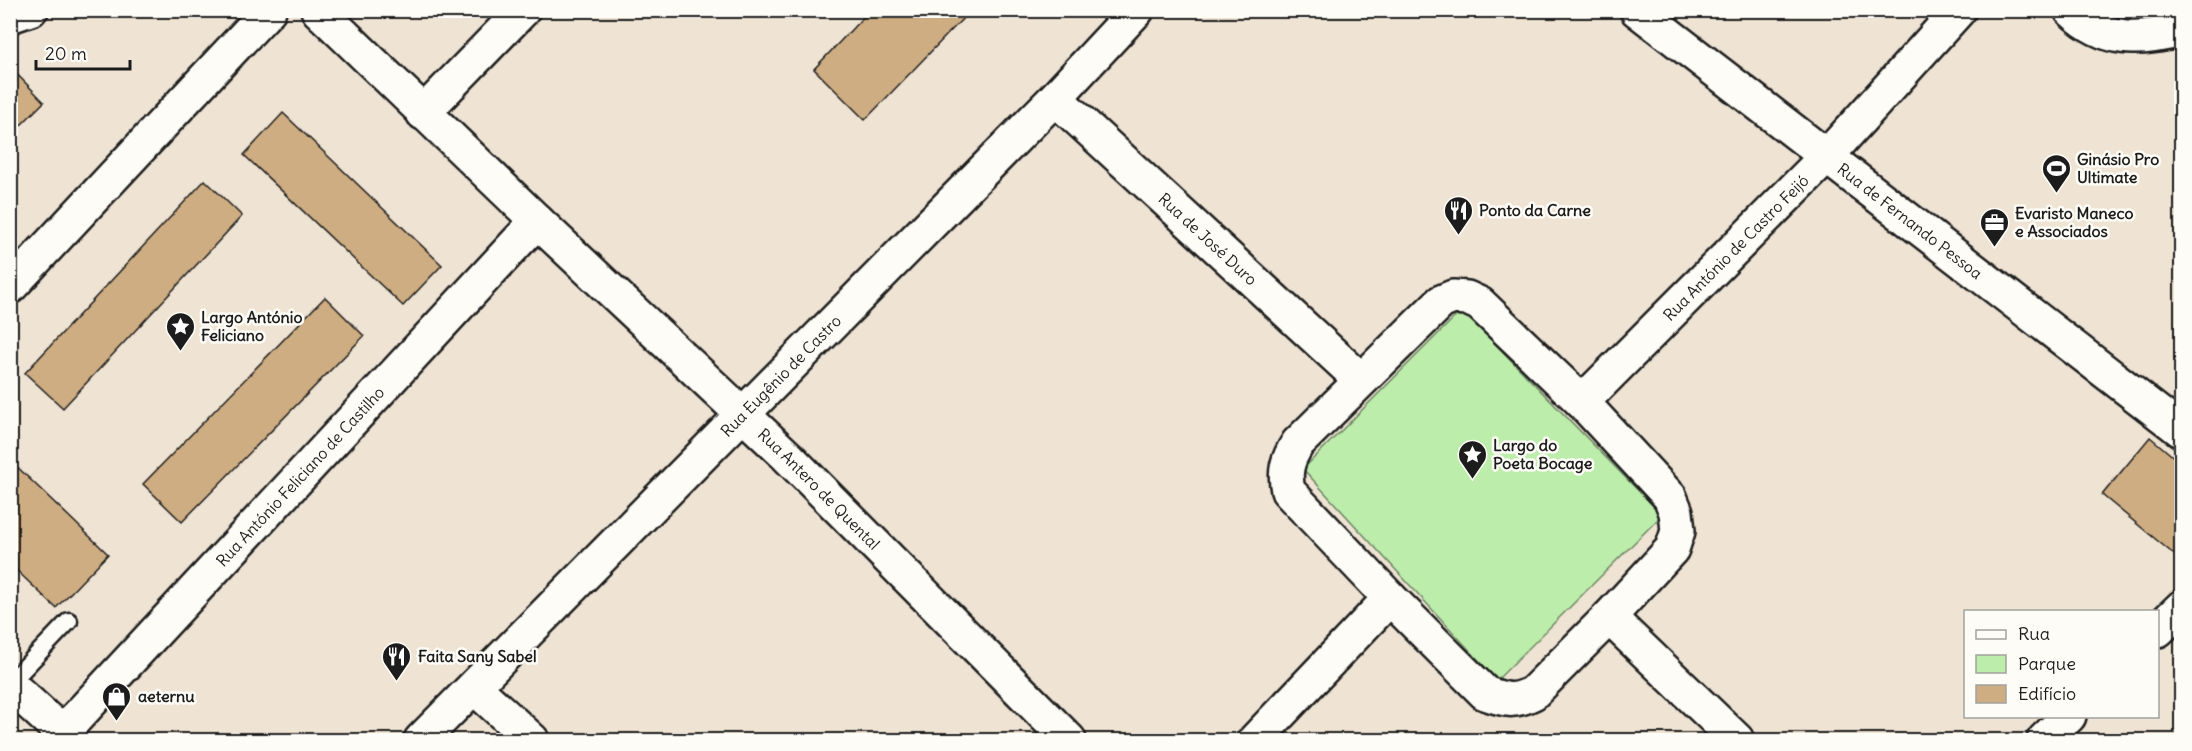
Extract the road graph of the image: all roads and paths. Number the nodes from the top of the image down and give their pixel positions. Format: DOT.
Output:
graph roads {
  1 [pos="41,10"];
  2 [pos="269,10"];
  3 [pos="318,10"];
  4 [pos="523,10"];
  5 [pos="1137,10"];
  6 [pos="1637,10"];
  7 [pos="1959,10"];
  8 [pos="2071,10"];
  9 [pos="10,25"];
  10 [pos="2181,30"];
  11 [pos="1055,98"];
  12 [pos="423,113"];
  13 [pos="1827,156"];
  14 [pos="537,221"];
  15 [pos="10,287"];
  16 [pos="1361,380"];
  17 [pos="1582,402"];
  18 [pos="743,415"];
  19 [pos="2181,431"];
  20 [pos="1390,597"];
  21 [pos="2181,607"];
  22 [pos="1609,618"];
  23 [pos="69,621"];
  24 [pos="2159,628"];
  25 [pos="10,684"];
  26 [pos="474,687"];
  27 [pos="2068,718"];
  28 [pos="66,737"];
  29 [pos="422,741"];
  30 [pos="532,741"];
  31 [pos="1069,741"];
  32 [pos="1255,741"];
  33 [pos="1737,741"];
  34 [pos="2044,741"];
  1 -- 9 [label="lane"];
  2 -- 15 [label="street"];
  3 -- 12 [label="street, Rua Antero de Quental"];
  4 -- 12 [label="street"];
  5 -- 11 [label="street, Rua Eugênio de Castro"];
  6 -- 13 [label="street, Rua de Fernando Pessoa"];
  7 -- 13 [label="street, Rua António de Castro Feijó"];
  8 -- 10 [label="street"];
  11 -- 16 [label="street, Rua de José Duro"];
  11 -- 18 [label="street, Rua Eugênio de Castro"];
  12 -- 14 [label="street, Rua Antero de Quental"];
  13 -- 17 [label="street, Rua António de Castro Feijó"];
  13 -- 19 [label="street, Rua de Fernando Pessoa"];
  14 -- 18 [label="street, Rua Antero de Quental"];
  14 -- 28 [label="street, Rua António Feliciano de Castilho"];
  16 -- 17 [label="street"];
  16 -- 20 [label="street"];
  17 -- 22 [label="street"];
  18 -- 26 [label="street, Rua Eugênio de Castro"];
  18 -- 31 [label="street, Rua Antero de Quental"];
  20 -- 22 [label="street"];
  20 -- 32 [label="street"];
  21 -- 24 [label="street"];
  22 -- 33 [label="street"];
  23 -- 25 [label="lane"];
  25 -- 28 [label="street"];
  26 -- 29 [label="street, Rua Eugênio de Castro"];
  26 -- 30 [label="street"];
  27 -- 34 [label="street"];
}
